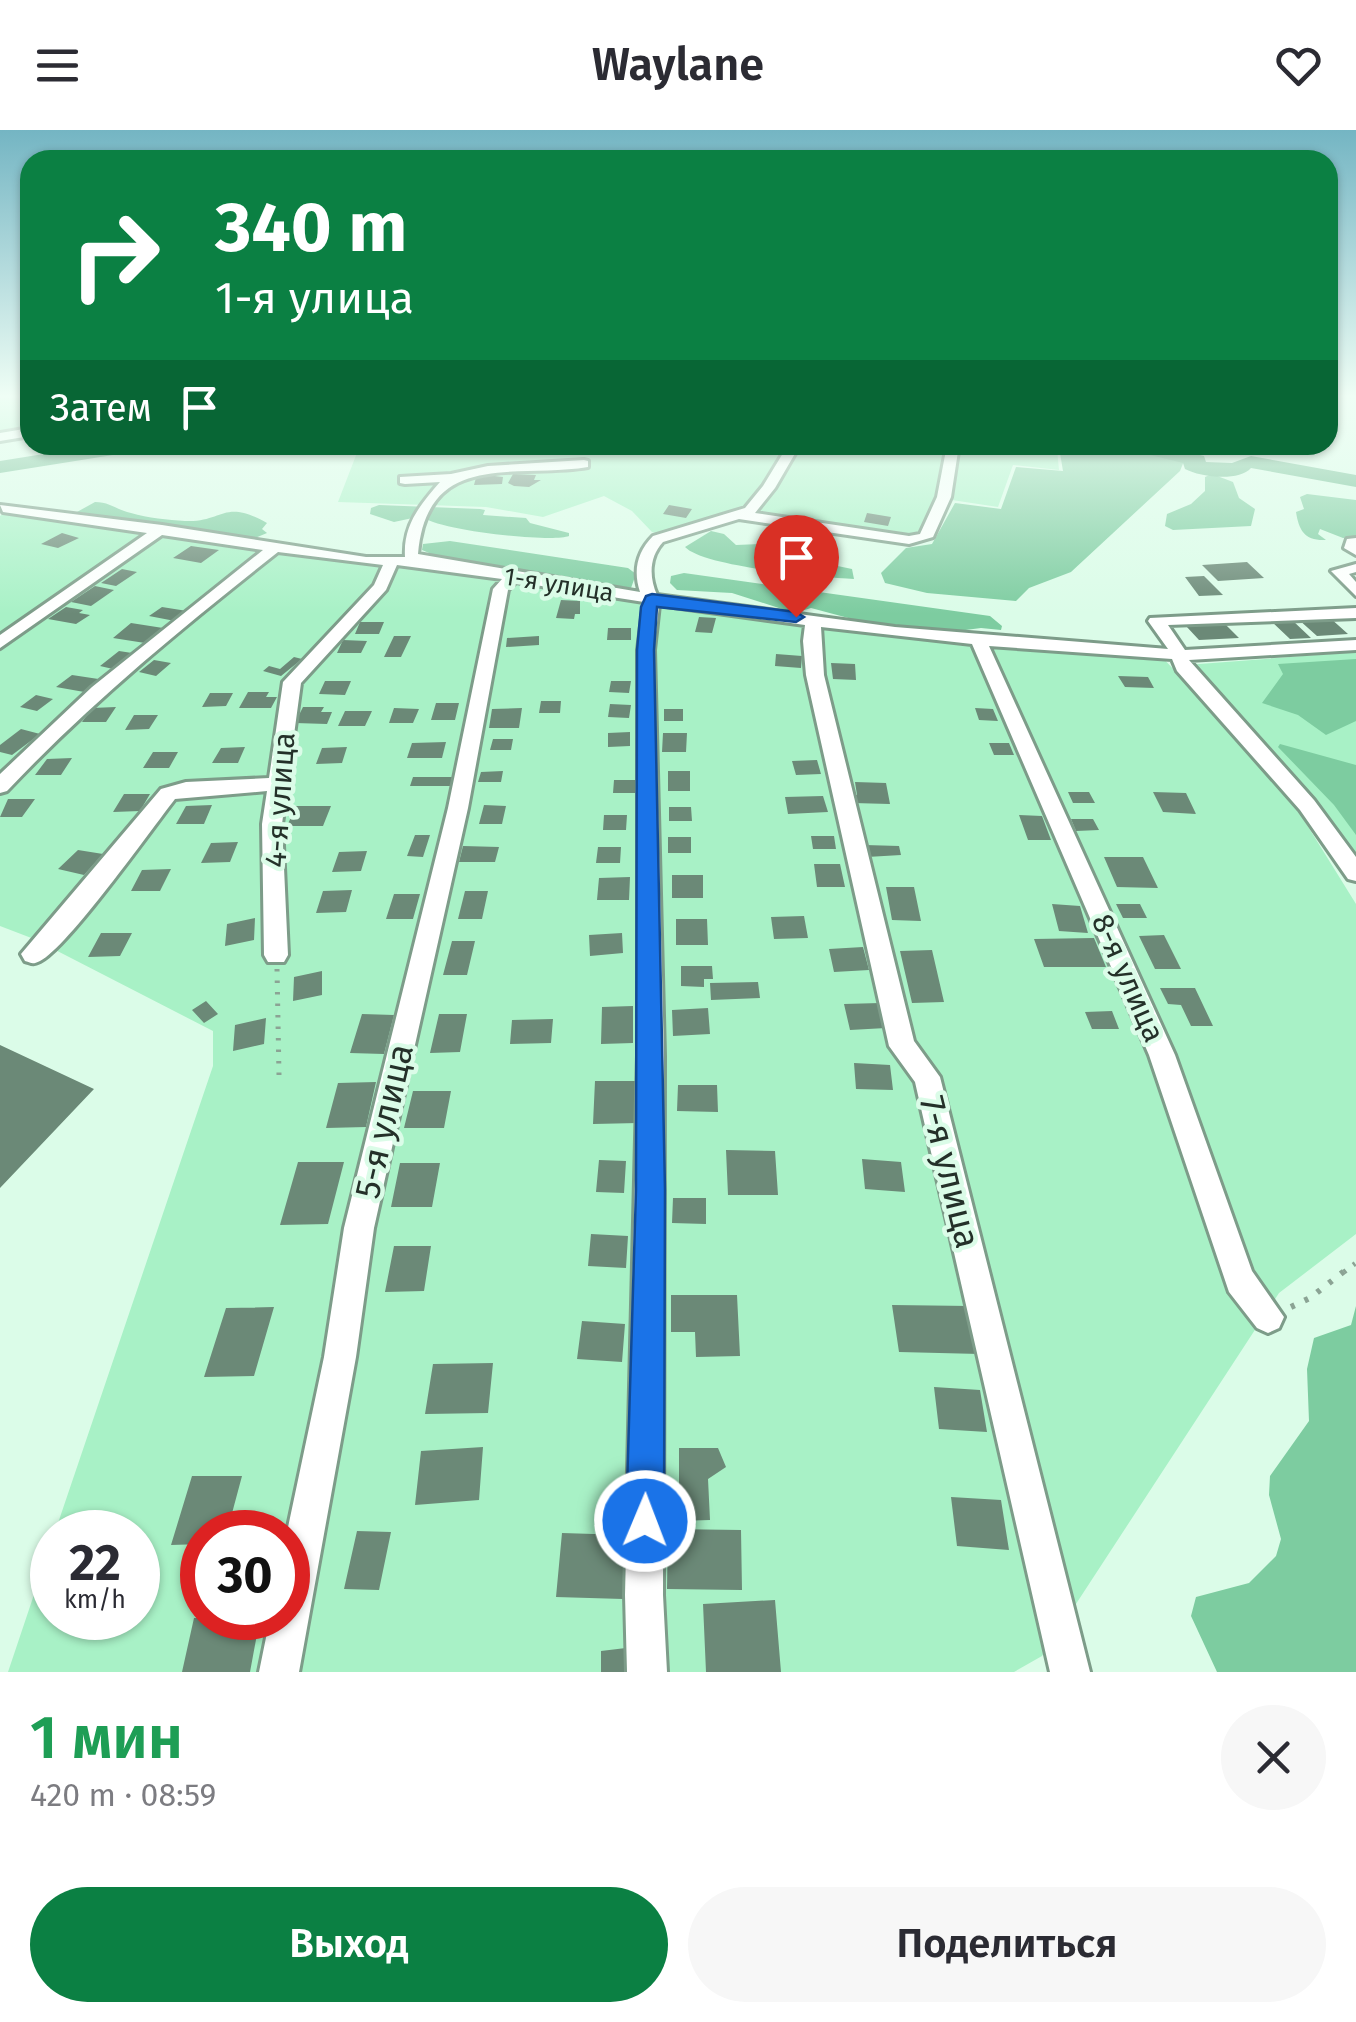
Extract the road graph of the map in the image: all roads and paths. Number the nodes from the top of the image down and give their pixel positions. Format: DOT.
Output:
graph roads {
  1 [pos="489,470"];
  2 [pos="779,470"];
  3 [pos="949,470"];
  4 [pos="451,478"];
  5 [pos="405,480"];
  6 [pos="3,508"];
  7 [pos="740,516"];
  8 [pos="162,529"];
  9 [pos="1356,542"];
  10 [pos="276,547"];
  11 [pos="1356,551"];
  12 [pos="418,561"];
  13 [pos="390,563"];
  14 [pos="1356,568"];
  15 [pos="512,577"];
  16 [pos="1356,591"];
  17 [pos="652,599"];
  18 [pos="1356,613"];
  19 [pos="814,620"];
  20 [pos="978,640"];
  21 [pos="0,643"];
  22 [pos="1356,645"];
  23 [pos="1177,656"];
  24 [pos="278,784"];
  25 [pos="0,786"];
  26 [pos="1356,873"];
  27 [pos="33,954"];
  28 [pos="276,955"];
  29 [pos="279,1074"];
  30 [pos="1356,1262"];
  31 [pos="1268,1317"];
  32 [pos="280,1672"];
  33 [pos="647,1672"];
  34 [pos="1070,1672"];
  1 -- 4 [label="street"];
  2 -- 7 [label="street"];
  3 -- 7 [label="street"];
  4 -- 5 [label="street"];
  4 -- 12 [label="street"];
  6 -- 8 [label="street, 1-я улица"];
  7 -- 17 [label="street"];
  8 -- 10 [label="street, 1-я улица"];
  8 -- 21 [label="street"];
  9 -- 11 [label="street"];
  10 -- 13 [label="street, 1-я улица"];
  10 -- 25 [label="street"];
  12 -- 13 [label="street, 1-я улица"];
  12 -- 15 [label="street, 1-я улица"];
  13 -- 24 [label="street, 4-я улица"];
  14 -- 16 [label="street"];
  15 -- 17 [label="street, 1-я улица"];
  15 -- 32 [label="street, 5-я улица"];
  17 -- 19 [label="street, 1-я улица"];
  17 -- 33 [label="street"];
  18 -- 23 [label="street"];
  19 -- 20 [label="street, 1-я улица"];
  19 -- 34 [label="street, 7-я улица"];
  20 -- 23 [label="street, 1-я улица"];
  20 -- 31 [label="street, 8-я улица"];
  22 -- 23 [label="street, 1-я улица"];
  23 -- 26 [label="street"];
  24 -- 27 [label="street"];
  24 -- 28 [label="street, 4-я улица"];
  28 -- 29 [label="path"];
  30 -- 31 [label="path"];
}
